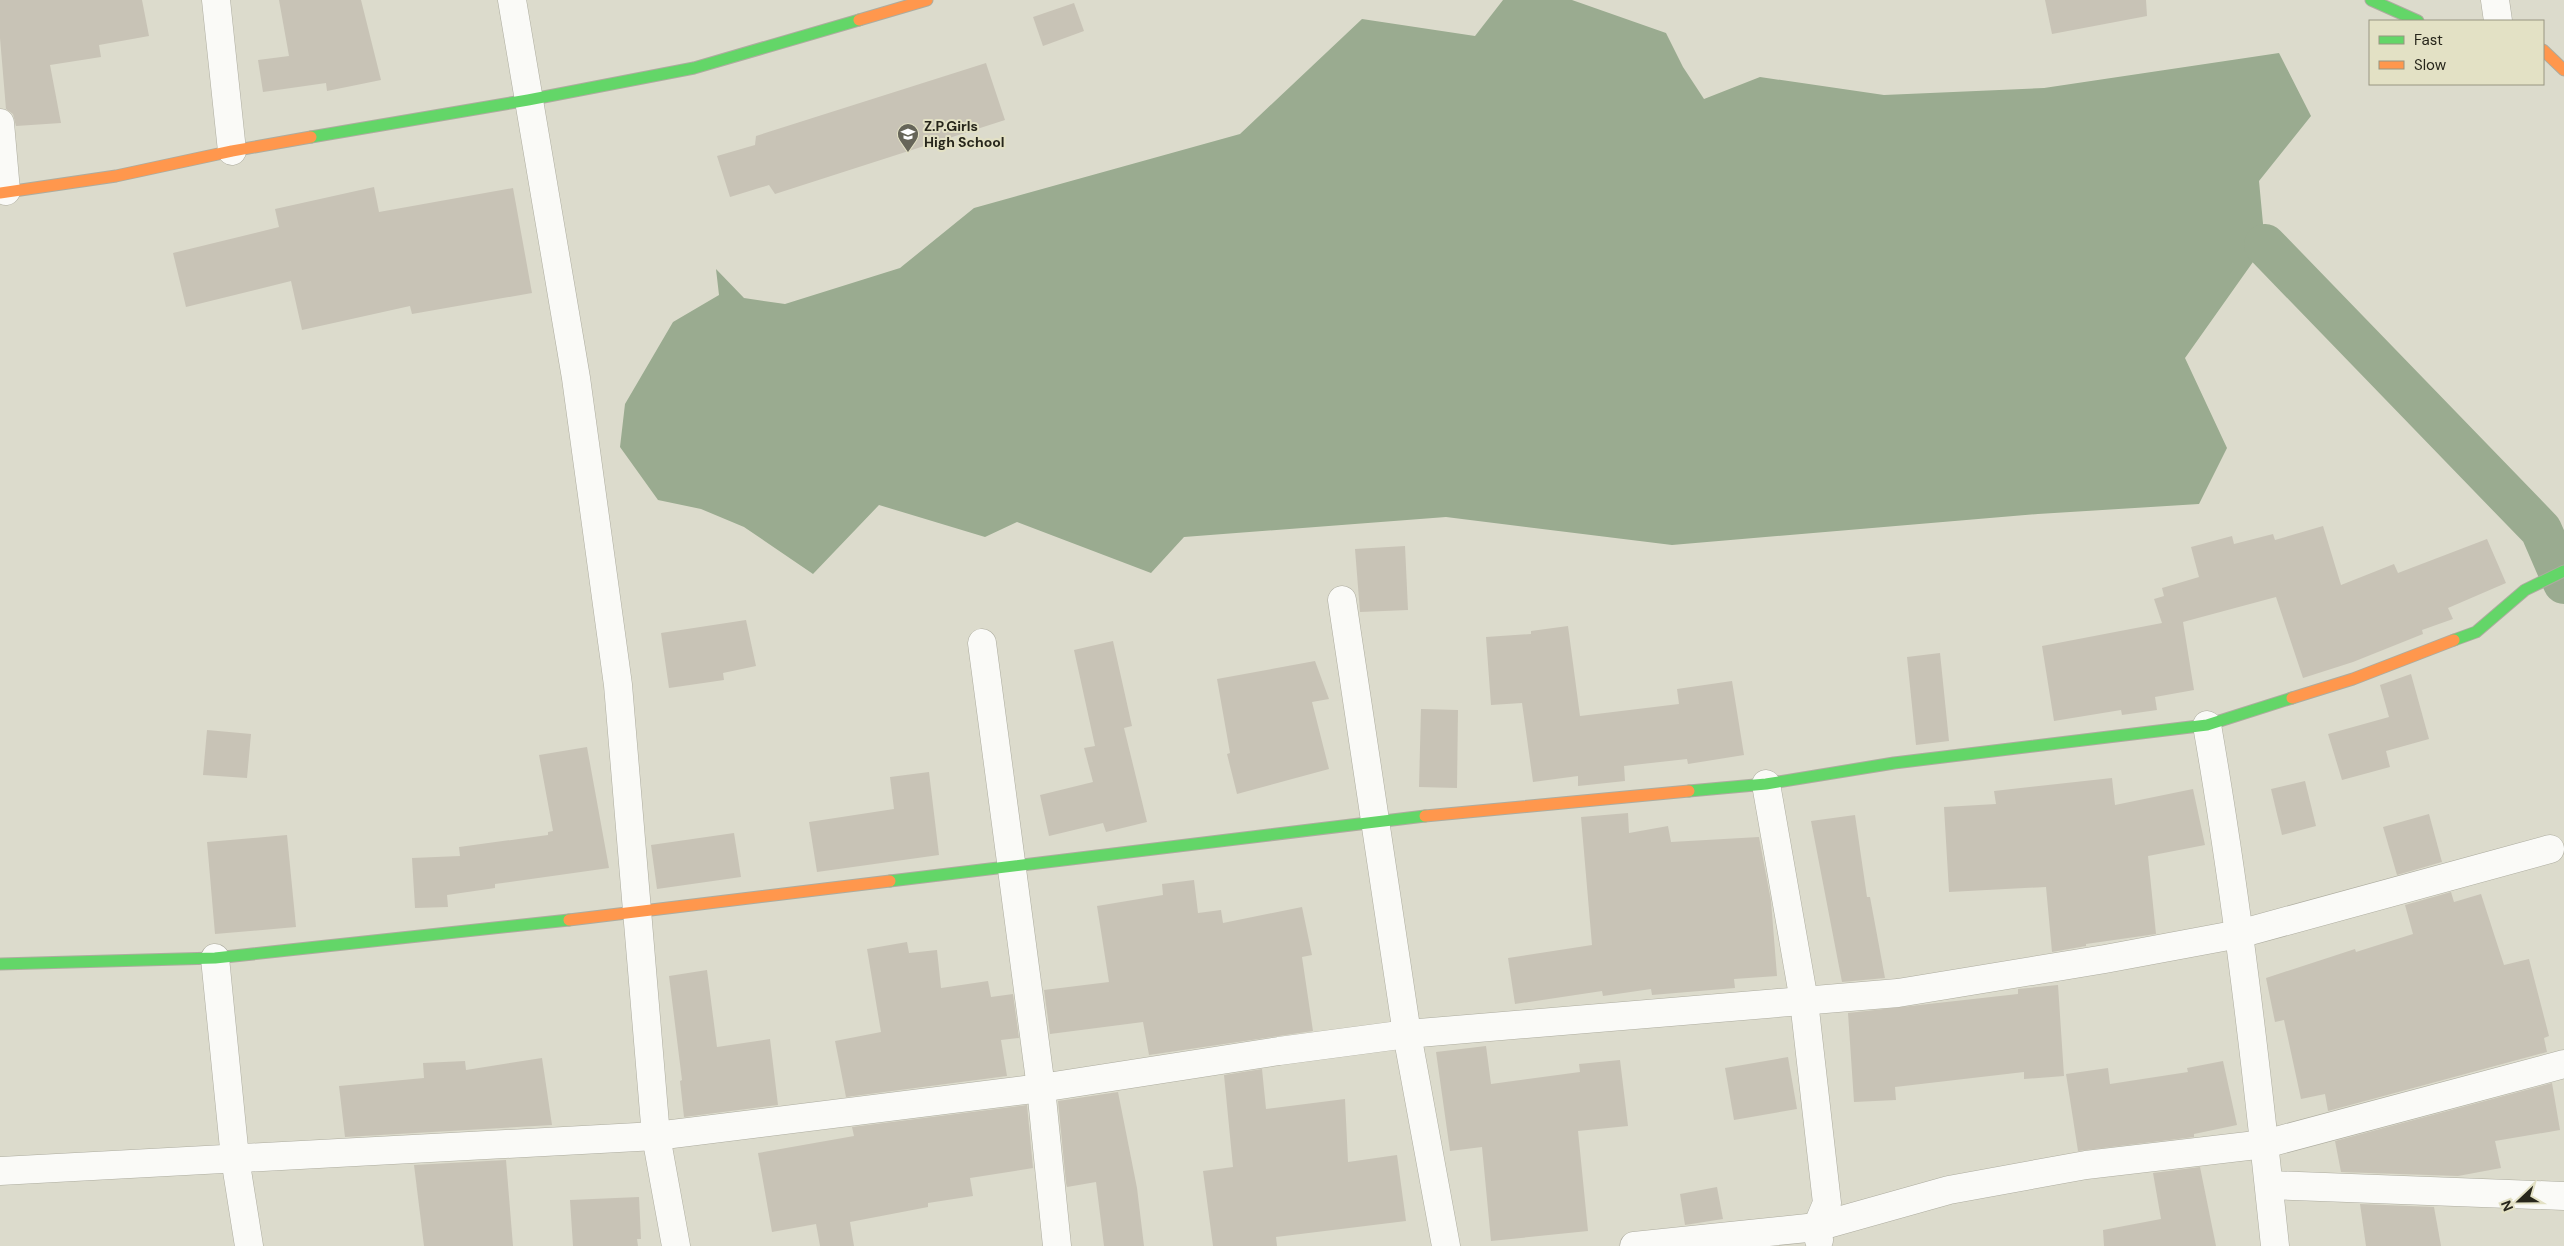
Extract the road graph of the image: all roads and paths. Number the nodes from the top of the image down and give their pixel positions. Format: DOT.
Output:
graph roads {
  1 [pos="216,0"];
  2 [pos="512,0"];
  3 [pos="927,0"];
  4 [pos="2371,0"];
  5 [pos="2494,0"];
  6 [pos="2416,20"];
  7 [pos="2498,20"];
  8 [pos="528,100"];
  9 [pos="0,123"];
  10 [pos="232,151"];
  11 [pos="3,192"];
  12 [pos="2564,571"];
  13 [pos="1342,600"];
  14 [pos="982,643"];
  15 [pos="2207,724"];
  16 [pos="1766,784"];
  17 [pos="1377,820"];
  18 [pos="2550,850"];
  19 [pos="1013,866"];
  20 [pos="639,912"];
  21 [pos="2239,934"];
  22 [pos="216,958"];
  23 [pos="0,964"];
  24 [pos="1804,1001"];
  25 [pos="1407,1034"];
  26 [pos="2564,1064"];
  27 [pos="1041,1088"];
  28 [pos="656,1136"];
  29 [pos="2265,1144"];
  30 [pos="235,1158"];
  31 [pos="0,1171"];
  32 [pos="2269,1185"];
  33 [pos="2564,1196"];
  34 [pos="1818,1237"];
  35 [pos="249,1246"];
  36 [pos="676,1246"];
  37 [pos="1057,1246"];
  38 [pos="1446,1246"];
  39 [pos="1634,1246"];
  40 [pos="2275,1246"];
  1 -- 10 [label="street"];
  2 -- 8 [label="street"];
  3 -- 8 [label="street"];
  4 -- 6 [label="street"];
  5 -- 7 [label="street"];
  8 -- 10 [label="street"];
  8 -- 20 [label="street"];
  9 -- 11 [label="street"];
  10 -- 11 [label="street"];
  12 -- 15 [label="street"];
  13 -- 17 [label="street"];
  14 -- 19 [label="street"];
  15 -- 16 [label="street"];
  15 -- 21 [label="street"];
  16 -- 17 [label="street"];
  16 -- 24 [label="street"];
  17 -- 19 [label="street"];
  17 -- 25 [label="street"];
  18 -- 21 [label="street"];
  19 -- 20 [label="street"];
  19 -- 27 [label="street"];
  20 -- 22 [label="street"];
  20 -- 28 [label="street"];
  21 -- 24 [label="street"];
  21 -- 29 [label="street"];
  22 -- 23 [label="street"];
  22 -- 30 [label="street"];
  24 -- 25 [label="street"];
  24 -- 34 [label="street"];
  25 -- 27 [label="street"];
  25 -- 38 [label="street"];
  26 -- 29 [label="street"];
  27 -- 28 [label="street"];
  27 -- 37 [label="street"];
  28 -- 30 [label="street"];
  28 -- 36 [label="street"];
  29 -- 32 [label="street"];
  29 -- 34 [label="street"];
  30 -- 31 [label="street"];
  30 -- 35 [label="street"];
  32 -- 33 [label="street"];
  32 -- 40 [label="street"];
  34 -- 39 [label="street"];
}
